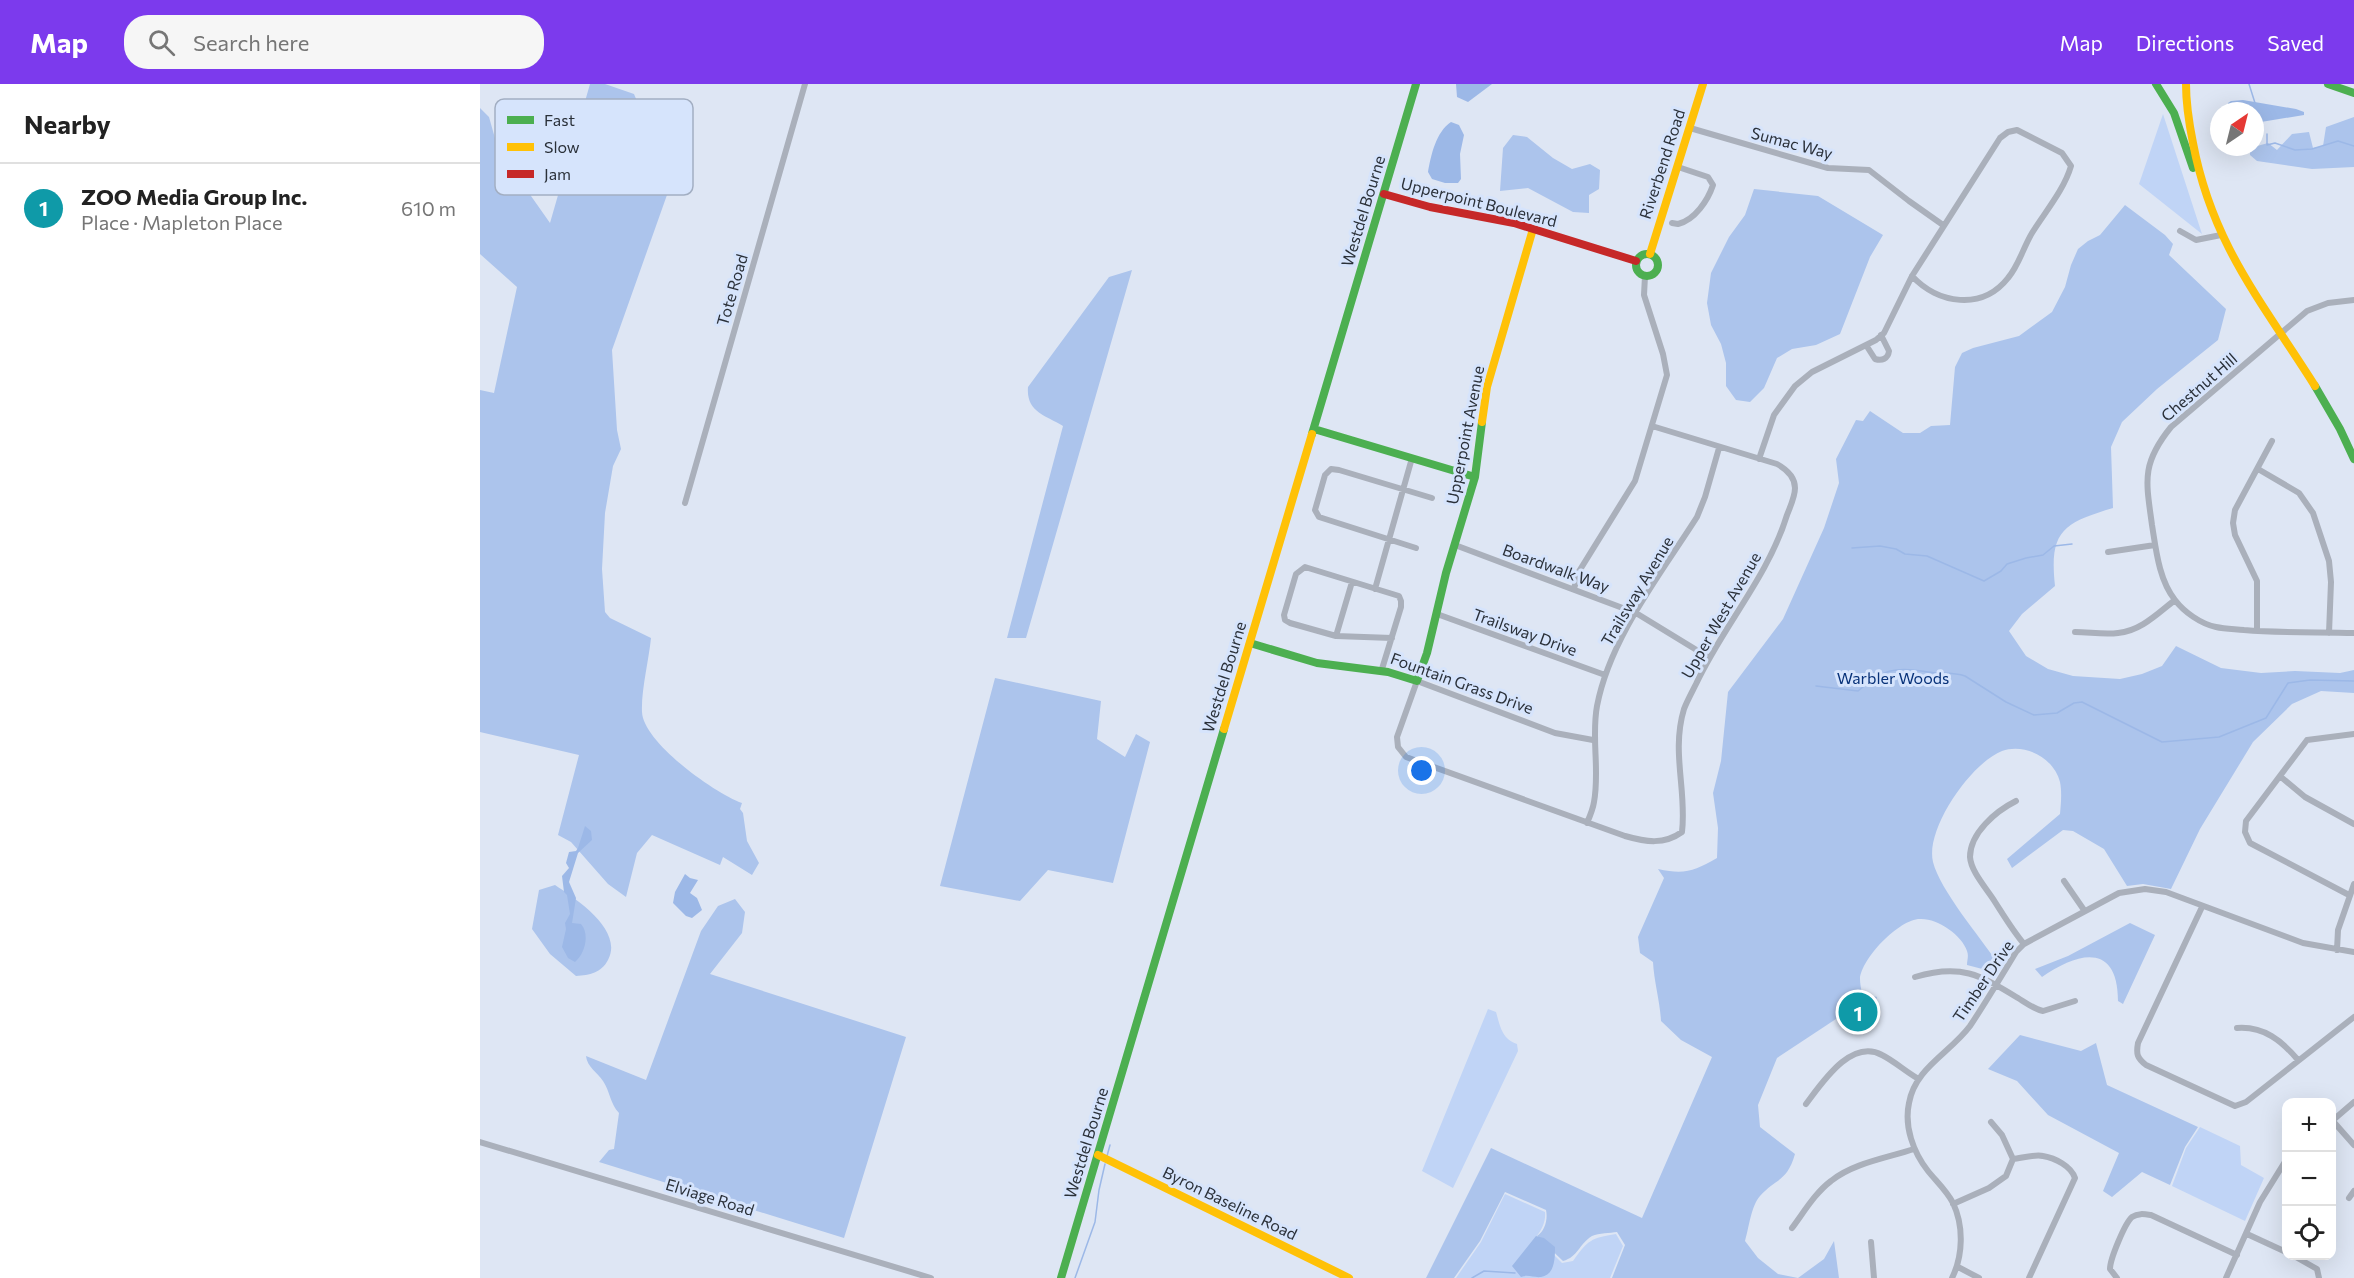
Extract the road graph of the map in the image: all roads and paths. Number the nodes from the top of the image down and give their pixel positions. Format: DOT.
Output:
graph roads {
  1 [pos="805,84"];
  2 [pos="1416,84"];
  3 [pos="1703,84"];
  4 [pos="2156,84"];
  5 [pos="2186,84"];
  6 [pos="2328,84"];
  7 [pos="2354,93"];
  8 [pos="1690,128"];
  9 [pos="1678,167"];
  10 [pos="1384,194"];
  11 [pos="2206,199"];
  12 [pos="1672,223"];
  13 [pos="1943,225"];
  14 [pos="1533,229"];
  15 [pos="2180,231"];
  16 [pos="2221,235"];
  17 [pos="1650,254"];
  18 [pos="1636,261"];
  19 [pos="1645,276"];
  20 [pos="1912,276"];
  21 [pos="2354,300"];
  22 [pos="2281,334"];
  23 [pos="1881,335"];
  24 [pos="1866,345"];
  25 [pos="1652,426"];
  26 [pos="1314,429"];
  27 [pos="2272,441"];
  28 [pos="1719,448"];
  29 [pos="1412,458"];
  30 [pos="1759,459"];
  31 [pos="2354,459"];
  32 [pos="2258,469"];
  33 [pos="1475,477"];
  34 [pos="1403,489"];
  35 [pos="1432,498"];
  36 [pos="685,502"];
  37 [pos="1389,540"];
  38 [pos="1455,544"];
  39 [pos="2155,545"];
  40 [pos="1416,548"];
  41 [pos="2108,552"];
  42 [pos="1352,582"];
  43 [pos="1375,589"];
  44 [pos="1574,589"];
  45 [pos="2175,600"];
  46 [pos="1636,613"];
  47 [pos="1437,614"];
  48 [pos="2257,631"];
  49 [pos="2075,632"];
  50 [pos="2329,633"];
  51 [pos="2354,633"];
  52 [pos="1336,636"];
  53 [pos="1392,638"];
  54 [pos="1250,643"];
  55 [pos="1708,657"];
  56 [pos="1382,669"];
  57 [pos="1605,675"];
  58 [pos="1417,681"];
  59 [pos="2354,734"];
  60 [pos="1593,740"];
  61 [pos="2281,777"];
  62 [pos="2016,801"];
  63 [pos="1587,823"];
  64 [pos="2354,824"];
  65 [pos="2064,881"];
  66 [pos="2354,884"];
  67 [pos="2349,895"];
  68 [pos="2202,907"];
  69 [pos="2084,910"];
  70 [pos="2024,944"];
  71 [pos="2337,950"];
  72 [pos="2354,952"];
  73 [pos="1915,977"];
  74 [pos="1996,983"];
  75 [pos="2075,1001"];
  76 [pos="2354,1017"];
  77 [pos="2237,1028"];
  78 [pos="2298,1060"];
  79 [pos="1917,1078"];
  80 [pos="2354,1102"];
  81 [pos="1806,1104"];
  82 [pos="2336,1117"];
  83 [pos="1990,1122"];
  84 [pos="2336,1125"];
  85 [pos="480,1142"];
  86 [pos="2354,1145"];
  87 [pos="1914,1149"];
  88 [pos="1098,1155"];
  89 [pos="2013,1159"];
  90 [pos="2282,1166"];
  91 [pos="2354,1191"];
  92 [pos="2349,1198"];
  93 [pos="1953,1204"];
  94 [pos="1792,1228"];
  95 [pos="2247,1234"];
  96 [pos="1871,1242"];
  97 [pos="2282,1250"];
  98 [pos="2237,1255"];
  99 [pos="2301,1260"];
  100 [pos="1958,1267"];
  101 [pos="931,1278"];
  102 [pos="1061,1278"];
  103 [pos="1349,1278"];
  104 [pos="1874,1278"];
  105 [pos="1952,1278"];
  106 [pos="1979,1278"];
  107 [pos="2029,1278"];
  108 [pos="2117,1278"];
  109 [pos="2226,1278"];
  110 [pos="2319,1278"];
  1 -- 36 [label="street, Tote Road"];
  2 -- 10 [label="main road, Westdel Bourne"];
  3 -- 8 [label="main road, Riverbend Road"];
  4 -- 11 [label="main road"];
  5 -- 11 [label="main road"];
  6 -- 7 [label="main road"];
  8 -- 9 [label="main road, Riverbend Road"];
  8 -- 13 [label="street, Sumac Way"];
  9 -- 12 [label="street"];
  9 -- 17 [label="main road, Riverbend Road"];
  10 -- 14 [label="main road, Upperpoint Boulevard"];
  10 -- 26 [label="main road, Westdel Bourne"];
  11 -- 16 [label="main road"];
  13 -- 20 [label="street"];
  13 -- 20 [label="street"];
  14 -- 18 [label="main road, Upperpoint Boulevard"];
  14 -- 33 [label="main road, Upperpoint Avenue"];
  15 -- 16 [label="street"];
  16 -- 22 [label="main road"];
  17 -- 18 [label="main road"];
  17 -- 19 [label="main road"];
  18 -- 19 [label="main road"];
  19 -- 25 [label="street"];
  20 -- 23 [label="street"];
  21 -- 22 [label="street, Chestnut Hill"];
  22 -- 31 [label="main road"];
  22 -- 39 [label="street, Chestnut Hill"];
  23 -- 24 [label="street"];
  23 -- 24 [label="street"];
  24 -- 30 [label="street"];
  25 -- 28 [label="street, Upper West Avenue"];
  25 -- 44 [label="street"];
  26 -- 29 [label="main road"];
  26 -- 54 [label="main road, Westdel Bourne"];
  27 -- 32 [label="street"];
  28 -- 30 [label="street, Upper West Avenue"];
  28 -- 46 [label="street, Trailsway Avenue"];
  29 -- 33 [label="main road"];
  29 -- 34 [label="street"];
  30 -- 55 [label="street, Upper West Avenue"];
  32 -- 48 [label="street"];
  32 -- 50 [label="street"];
  33 -- 38 [label="main road, Upperpoint Avenue"];
  34 -- 35 [label="street"];
  34 -- 37 [label="street"];
  34 -- 37 [label="street"];
  37 -- 40 [label="street"];
  37 -- 43 [label="street"];
  38 -- 44 [label="street, Boardwalk Way"];
  38 -- 47 [label="main road, Upperpoint Avenue"];
  39 -- 41 [label="street"];
  39 -- 45 [label="street, Chestnut Hill"];
  42 -- 43 [label="street"];
  42 -- 52 [label="street"];
  42 -- 52 [label="street"];
  43 -- 53 [label="street"];
  44 -- 46 [label="street, Boardwalk Way"];
  45 -- 48 [label="street, Chestnut Hill"];
  45 -- 49 [label="street"];
  46 -- 55 [label="street, Boardwalk Way"];
  46 -- 57 [label="street, Trailsway Avenue"];
  47 -- 57 [label="street, Trailsway Drive"];
  47 -- 58 [label="main road, Upperpoint Avenue"];
  48 -- 50 [label="street, Chestnut Hill"];
  50 -- 51 [label="street, Chestnut Hill"];
  52 -- 53 [label="street"];
  53 -- 56 [label="street"];
  54 -- 56 [label="main road, Fountain Grass Drive"];
  54 -- 88 [label="main road, Westdel Bourne"];
  55 -- 63 [label="street, Upper West Avenue"];
  56 -- 58 [label="main road, Fountain Grass Drive"];
  57 -- 60 [label="street, Trailsway Avenue"];
  58 -- 60 [label="street, Fountain Grass Drive"];
  58 -- 63 [label="street, Upper West Avenue"];
  59 -- 61 [label="street"];
  60 -- 63 [label="street, Trailsway Avenue"];
  61 -- 64 [label="street"];
  61 -- 67 [label="street"];
  62 -- 70 [label="street"];
  65 -- 69 [label="street"];
  66 -- 67 [label="street"];
  67 -- 71 [label="street"];
  68 -- 69 [label="street, Timber Drive"];
  68 -- 71 [label="street, Timber Drive"];
  68 -- 78 [label="street"];
  69 -- 70 [label="street, Timber Drive"];
  70 -- 74 [label="street, Timber Drive"];
  71 -- 72 [label="street, Timber Drive"];
  73 -- 74 [label="street"];
  74 -- 75 [label="street"];
  74 -- 79 [label="street, Timber Drive"];
  76 -- 78 [label="street"];
  77 -- 78 [label="street"];
  79 -- 81 [label="street"];
  79 -- 87 [label="street, Timber Drive"];
  80 -- 82 [label="street"];
  83 -- 89 [label="street"];
  84 -- 86 [label="street"];
  85 -- 101 [label="street, Elviage Road"];
  87 -- 93 [label="street, Timber Drive"];
  87 -- 94 [label="street"];
  88 -- 102 [label="main road, Westdel Bourne"];
  88 -- 103 [label="main road, Byron Baseline Road"];
  89 -- 93 [label="street"];
  89 -- 107 [label="street"];
  90 -- 95 [label="street"];
  91 -- 92 [label="street"];
  93 -- 100 [label="street, Timber Drive"];
  95 -- 97 [label="street"];
  95 -- 98 [label="street"];
  96 -- 104 [label="street"];
  98 -- 108 [label="street"];
  98 -- 109 [label="street"];
  99 -- 110 [label="street"];
  100 -- 105 [label="street, Timber Drive"];
  100 -- 106 [label="street"];
}
